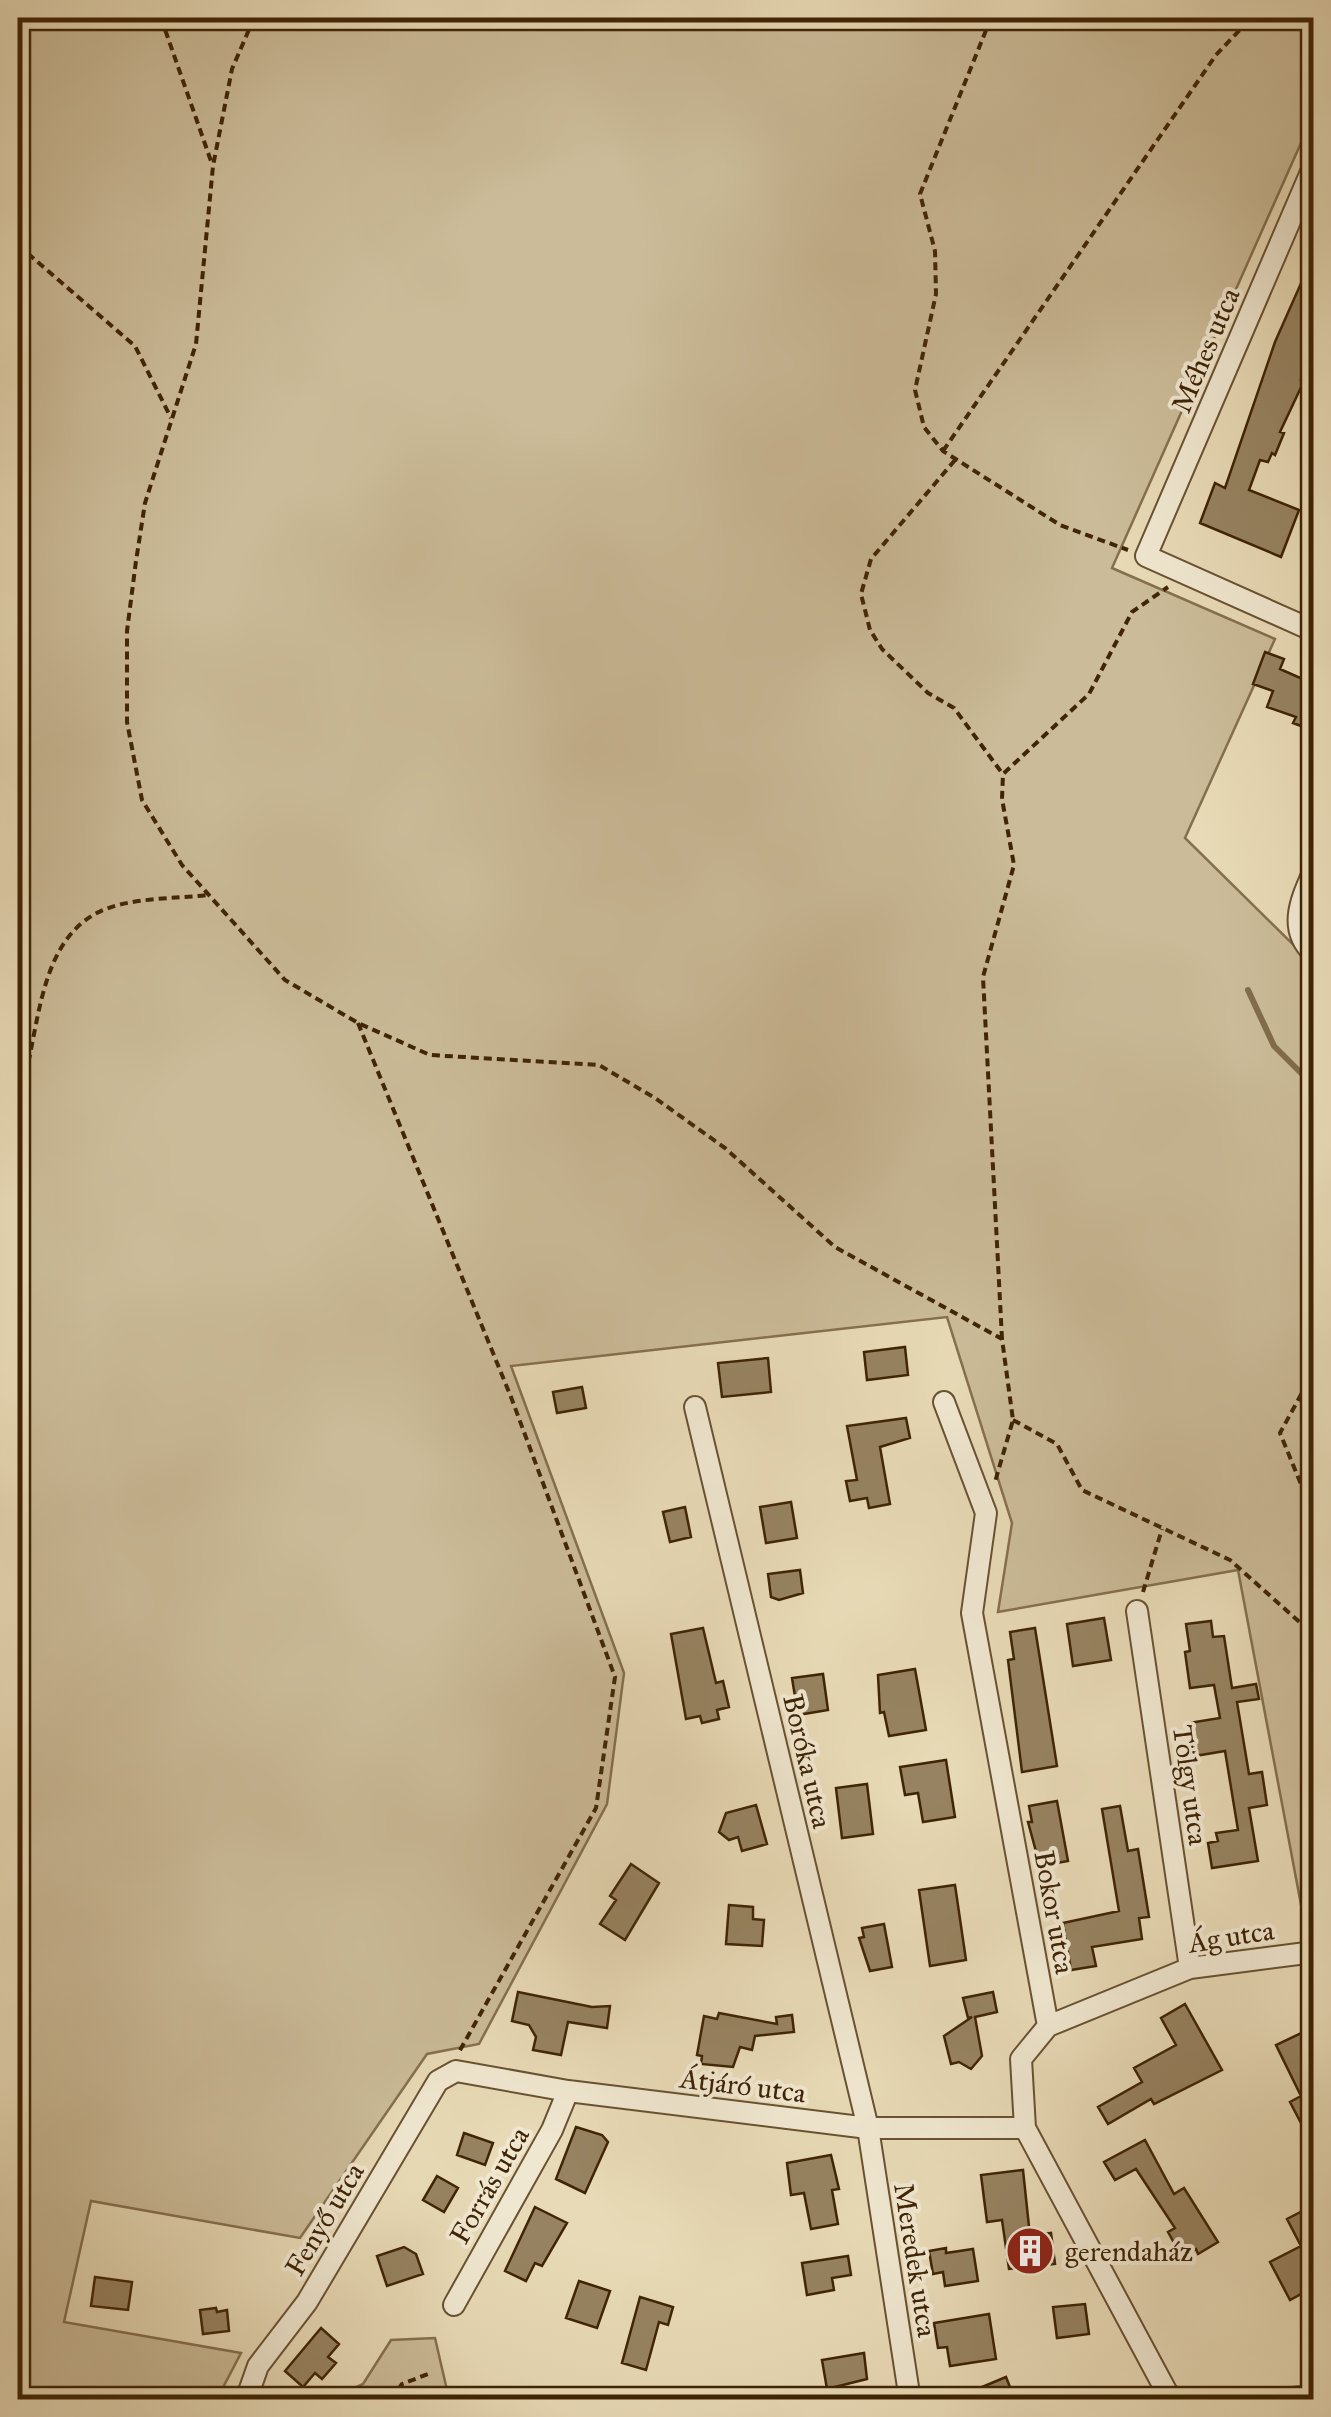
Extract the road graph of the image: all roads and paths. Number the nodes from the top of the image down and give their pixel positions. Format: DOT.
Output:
graph roads {
  1 [pos="161,18"];
  2 [pos="254,18"];
  3 [pos="991,18"];
  4 [pos="1251,18"];
  5 [pos="1314,165"];
  6 [pos="212,166"];
  7 [pos="18,245"];
  8 [pos="172,419"];
  9 [pos="943,452"];
  10 [pos="955,460"];
  11 [pos="1146,556"];
  12 [pos="1184,575"];
  13 [pos="1314,630"];
  14 [pos="1003,774"];
  15 [pos="1314,870"];
  16 [pos="208,896"];
  17 [pos="1307,948"];
  18 [pos="358,1023"];
  19 [pos="18,1100"];
  20 [pos="1002,1339"];
  21 [pos="1314,1371"];
  22 [pos="944,1402"];
  23 [pos="695,1407"];
  24 [pos="1013,1420"];
  25 [pos="986,1513"];
  26 [pos="1314,1516"];
  27 [pos="1162,1528"];
  28 [pos="1314,1583"];
  29 [pos="1137,1611"];
  30 [pos="1303,1623"];
  31 [pos="1314,1635"];
  32 [pos="1314,1952"];
  33 [pos="1190,1968"];
  34 [pos="1048,2026"];
  35 [pos="456,2071"];
  36 [pos="568,2090"];
  37 [pos="868,2128"];
  38 [pos="1025,2128"];
  39 [pos="454,2304"];
  40 [pos="428,2374"];
  41 [pos="1314,2396"];
  42 [pos="246,2400"];
  43 [pos="391,2400"];
  44 [pos="910,2400"];
  45 [pos="1170,2400"];
  46 [pos="1266,2400"];
  1 -- 6 [label="path"];
  2 -- 6 [label="path"];
  3 -- 9 [label="path"];
  4 -- 9 [label="path"];
  5 -- 11 [label="street, Méhes utca"];
  6 -- 8 [label="path"];
  7 -- 8 [label="path"];
  8 -- 16 [label="path"];
  9 -- 10 [label="path"];
  10 -- 11 [label="path"];
  10 -- 14 [label="path"];
  11 -- 12 [label="street"];
  12 -- 13 [label="street"];
  12 -- 14 [label="path"];
  14 -- 20 [label="path"];
  15 -- 17 [label="street"];
  16 -- 18 [label="path"];
  16 -- 19 [label="path"];
  18 -- 20 [label="path"];
  18 -- 35 [label="path"];
  20 -- 24 [label="path"];
  21 -- 26 [label="path"];
  22 -- 25 [label="street, Bokor utca"];
  23 -- 37 [label="street, Boróka utca"];
  24 -- 25 [label="path"];
  24 -- 27 [label="path"];
  25 -- 34 [label="street, Bokor utca"];
  27 -- 29 [label="path"];
  27 -- 30 [label="path"];
  28 -- 30 [label="path"];
  29 -- 33 [label="street, Tölgy utca"];
  30 -- 31 [label="path"];
  32 -- 33 [label="street, Ág utca"];
  33 -- 34 [label="street, Ág utca"];
  34 -- 38 [label="street"];
  35 -- 36 [label="street, Átjáró utca"];
  35 -- 42 [label="street, Fenyő utca"];
  36 -- 37 [label="street, Átjáró utca"];
  36 -- 39 [label="street, Forrás utca"];
  37 -- 38 [label="street, Átjáró utca"];
  37 -- 44 [label="street, Meredek utca"];
  38 -- 45 [label="street"];
  40 -- 43 [label="path"];
  41 -- 46 [label="street"];
}
